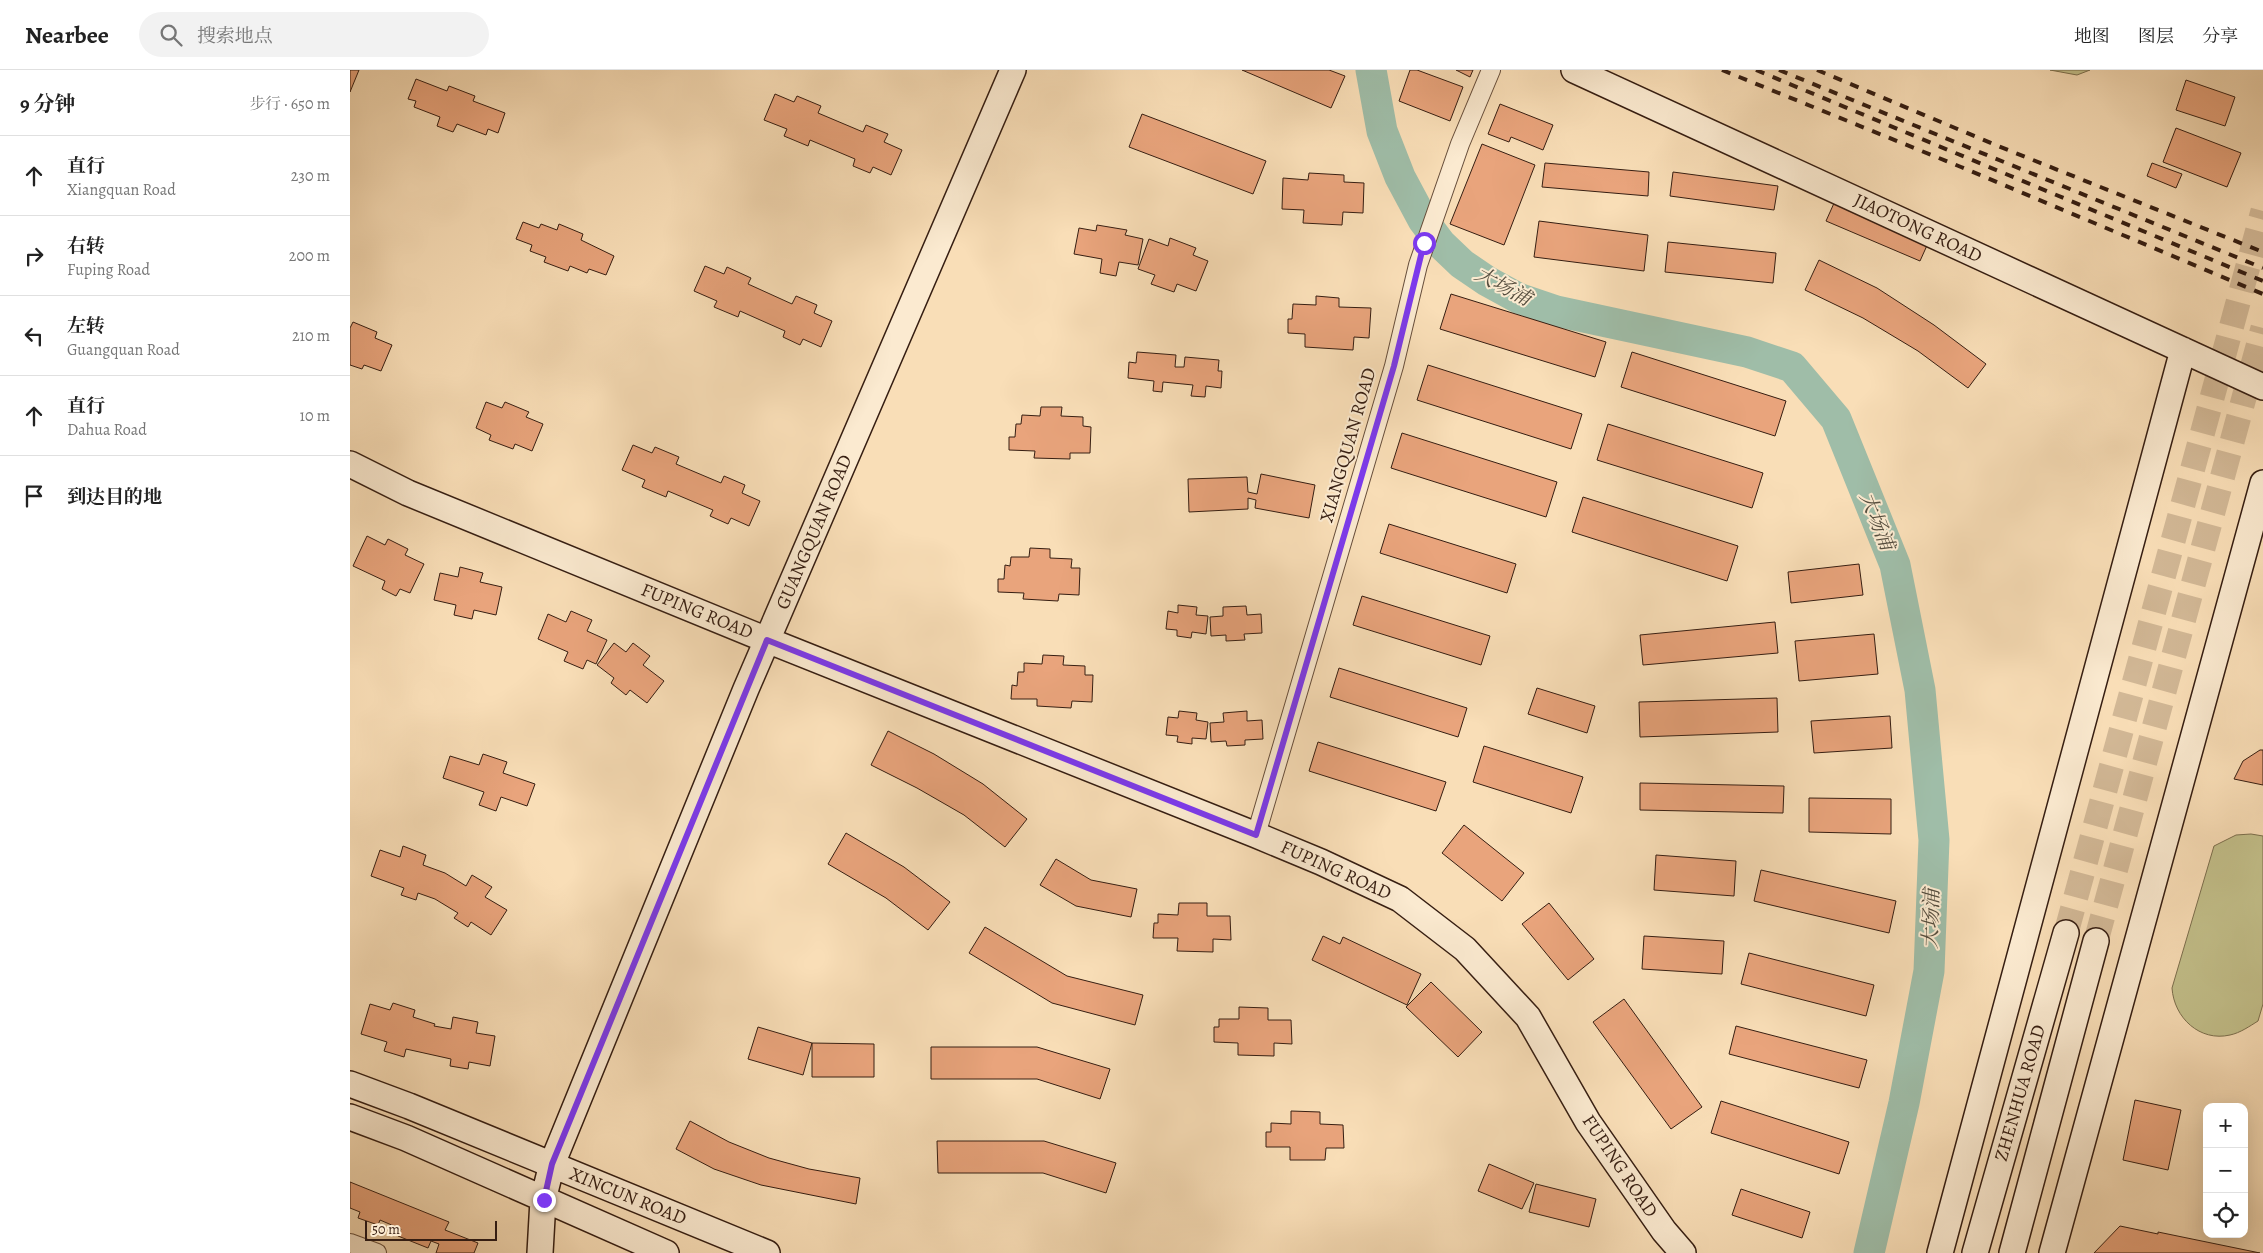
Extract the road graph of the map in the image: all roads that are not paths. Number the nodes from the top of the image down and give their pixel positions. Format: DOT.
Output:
graph roads {
  1 [pos="1014,70"];
  2 [pos="1491,70"];
  3 [pos="1574,70"];
  4 [pos="2183,350"];
  5 [pos="2263,387"];
  6 [pos="350,464"];
  7 [pos="2263,483"];
  8 [pos="767,640"];
  9 [pos="1256,835"];
  10 [pos="2066,933"];
  11 [pos="2096,941"];
  12 [pos="350,1084"];
  13 [pos="350,1117"];
  14 [pos="552,1164"];
  15 [pos="544,1200"];
  16 [pos="350,1242"];
  17 [pos="377,1253"];
  18 [pos="540,1253"];
  19 [pos="666,1253"];
  20 [pos="767,1253"];
  21 [pos="1683,1253"];
  22 [pos="1940,1253"];
  23 [pos="1974,1253"];
  24 [pos="2012,1253"];
  25 [pos="2052,1253"];
  1 -- 8 [label="main road, GUANGQUAN ROAD"];
  2 -- 9 [label="street, XIANGQUAN ROAD"];
  3 -- 4 [label="main road, JIAOTONG ROAD"];
  4 -- 5 [label="main road, JIAOTONG ROAD"];
  4 -- 22 [label="main road"];
  6 -- 8 [label="main road, FUPING ROAD"];
  7 -- 25 [label="main road"];
  8 -- 9 [label="main road, FUPING ROAD"];
  8 -- 14 [label="main road, GUANGQUAN ROAD"];
  9 -- 21 [label="main road, FUPING ROAD"];
  10 -- 23 [label="main road, ZHENHUA ROAD"];
  11 -- 24 [label="main road, ZHENHUA ROAD"];
  12 -- 14 [label="main road, XINCUN ROAD"];
  13 -- 15 [label="main road, XINCUN ROAD"];
  14 -- 15 [label="main road, GUANGQUAN ROAD"];
  14 -- 20 [label="main road, XINCUN ROAD"];
  15 -- 18 [label="main road, GUANGQUAN ROAD"];
  15 -- 19 [label="main road, XINCUN ROAD"];
  16 -- 17 [label="street"];
}
